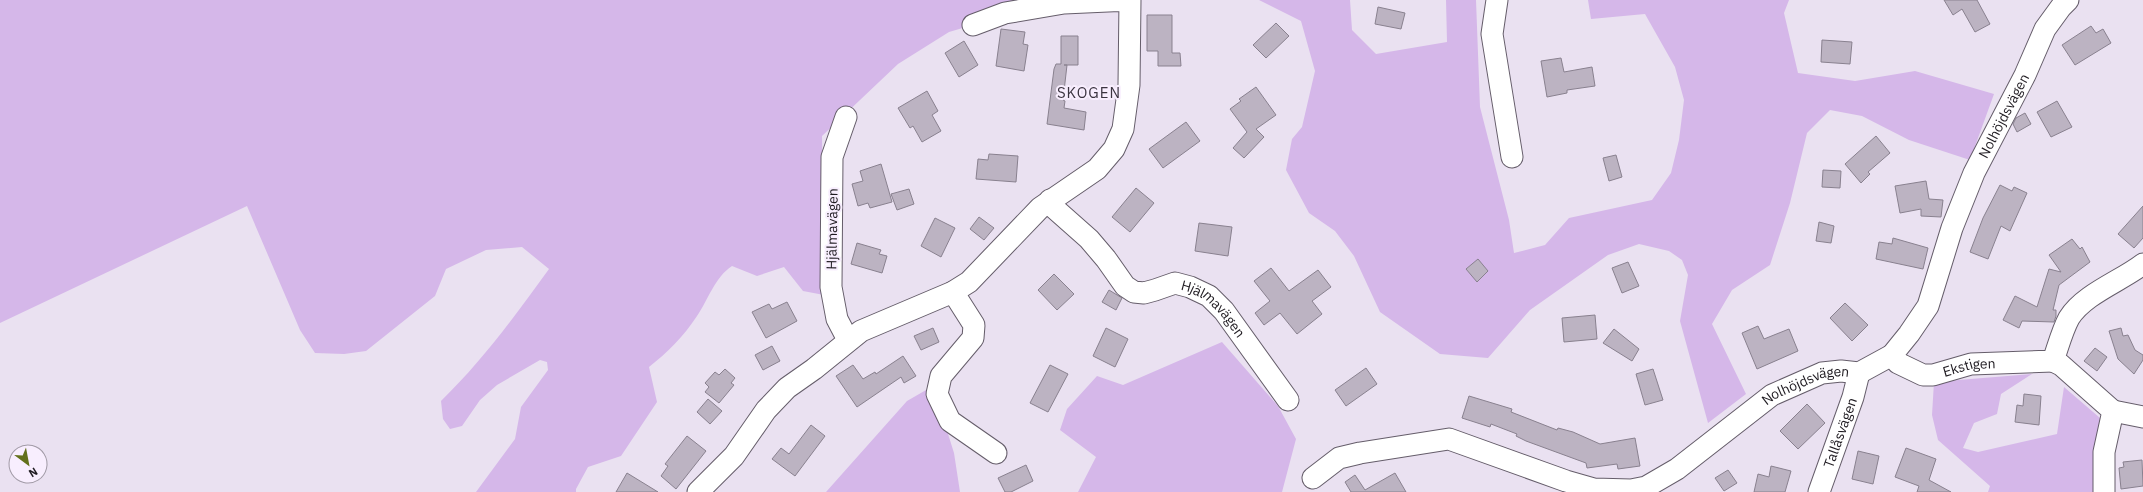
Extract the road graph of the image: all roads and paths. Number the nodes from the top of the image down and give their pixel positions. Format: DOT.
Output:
graph roads {
  1 [pos="1130,0"];
  2 [pos="1497,0"];
  3 [pos="2068,0"];
  4 [pos="973,25"];
  5 [pos="846,116"];
  6 [pos="1512,157"];
  7 [pos="1050,200"];
  8 [pos="2143,264"];
  9 [pos="953,292"];
  10 [pos="848,340"];
  11 [pos="1892,355"];
  12 [pos="2054,361"];
  13 [pos="1859,373"];
  14 [pos="1288,400"];
  15 [pos="2113,411"];
  16 [pos="2143,417"];
  17 [pos="996,453"];
  18 [pos="1313,478"];
  19 [pos="698,492"];
  20 [pos="1819,492"];
  21 [pos="2104,492"];
  1 -- 4 [label="street"];
  1 -- 7 [label="street"];
  2 -- 6 [label="street"];
  3 -- 11 [label="street, Nolhöjdsvägen"];
  5 -- 10 [label="street, Hjälmavägen"];
  7 -- 9 [label="street"];
  7 -- 14 [label="street, Hjälmavägen"];
  8 -- 12 [label="street"];
  9 -- 10 [label="street"];
  9 -- 17 [label="street"];
  10 -- 19 [label="street"];
  11 -- 12 [label="street, Ekstigen"];
  11 -- 13 [label="street, Nolhöjdsvägen"];
  12 -- 15 [label="street"];
  13 -- 18 [label="street, Nolhöjdsvägen"];
  13 -- 20 [label="street, Tallåsvägen"];
  15 -- 16 [label="street"];
  15 -- 21 [label="street"];
}
